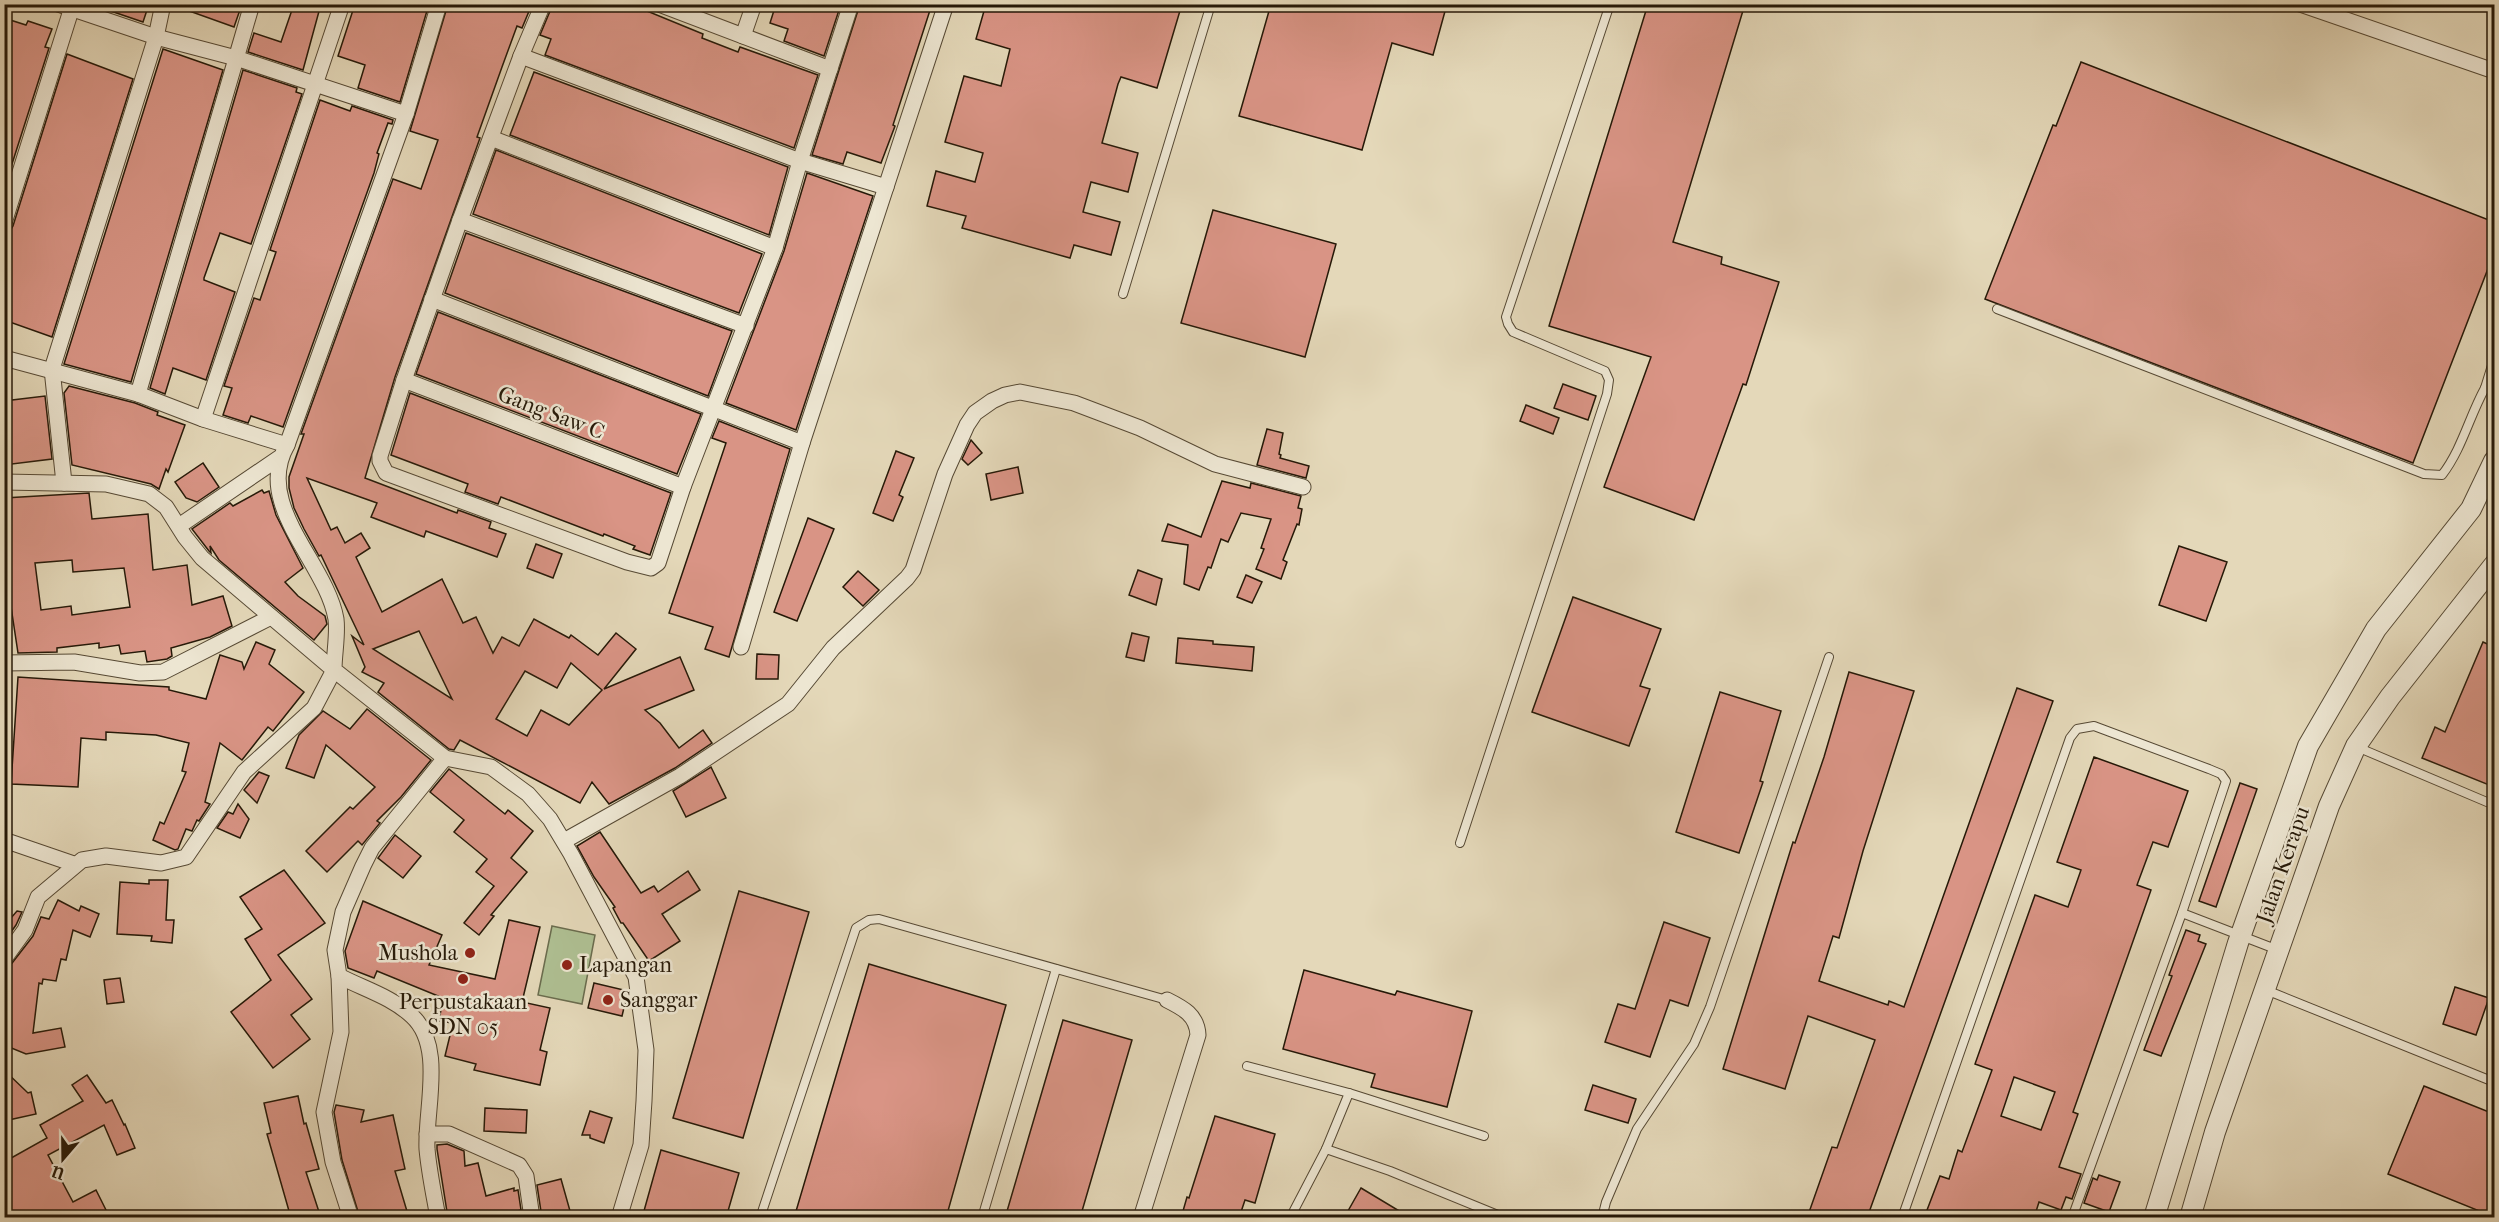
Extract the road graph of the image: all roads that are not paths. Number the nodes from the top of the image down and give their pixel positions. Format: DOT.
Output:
graph roads {
  1 [pos="163,4"];
  2 [pos="252,4"];
  3 [pos="342,4"];
  4 [pos="439,4"];
  5 [pos="543,4"];
  6 [pos="659,4"];
  7 [pos="754,4"];
  8 [pos="851,4"];
  9 [pos="946,4"];
  10 [pos="1211,4"];
  11 [pos="1610,4"];
  12 [pos="2300,4"];
  13 [pos="68,6"];
  14 [pos="743,36"];
  15 [pos="156,37"];
  16 [pos="521,56"];
  17 [pos="236,58"];
  18 [pos="830,69"];
  19 [pos="2494,71"];
  20 [pos="315,86"];
  21 [pos="406,114"];
  22 [pos="491,138"];
  23 [pos="800,161"];
  24 [pos="886,187"];
  25 [pos="460,220"];
  26 [pos="4,223"];
  27 [pos="775,248"];
  28 [pos="1123,294"];
  29 [pos="432,299"];
  30 [pos="1997,309"];
  31 [pos="746,326"];
  32 [pos="4,358"];
  33 [pos="2494,359"];
  34 [pos="52,369"];
  35 [pos="404,380"];
  36 [pos="2485,388"];
  37 [pos="2494,391"];
  38 [pos="138,394"];
  39 [pos="713,409"];
  40 [pos="202,419"];
  41 [pos="802,443"];
  42 [pos="283,452"];
  43 [pos="2494,461"];
  44 [pos="4,482"];
  45 [pos="64,483"];
  46 [pos="1303,487"];
  47 [pos="683,488"];
  48 [pos="179,526"];
  49 [pos="2494,565"];
  50 [pos="271,617"];
  51 [pos="741,647"];
  52 [pos="1829,657"];
  53 [pos="4,663"];
  54 [pos="334,670"];
  55 [pos="2356,746"];
  56 [pos="445,758"];
  57 [pos="2494,805"];
  58 [pos="4,840"];
  59 [pos="564,841"];
  60 [pos="1460,843"];
  61 [pos="74,864"];
  62 [pos="2182,913"];
  63 [pos="2240,935"];
  64 [pos="2280,950"];
  65 [pos="4,959"];
  66 [pos="1056,969"];
  67 [pos="339,976"];
  68 [pos="2266,990"];
  69 [pos="1167,1000"];
  70 [pos="1247,1066"];
  71 [pos="2494,1082"];
  72 [pos="1349,1093"];
  73 [pos="428,1134"];
  74 [pos="1484,1136"];
  75 [pos="1326,1149"];
  76 [pos="351,1218"];
  77 [pos="438,1218"];
  78 [pos="532,1218"];
  79 [pos="619,1218"];
  80 [pos="760,1218"];
  81 [pos="982,1218"];
  82 [pos="1141,1218"];
  83 [pos="1290,1218"];
  84 [pos="1505,1218"];
  85 [pos="1602,1218"];
  86 [pos="1902,1218"];
  87 [pos="2072,1218"];
  88 [pos="2154,1218"];
  89 [pos="2190,1218"];
  1 -- 15 [label="street"];
  2 -- 17 [label="street"];
  3 -- 20 [label="street"];
  4 -- 21 [label="street"];
  5 -- 16 [label="street"];
  6 -- 14 [label="street"];
  7 -- 14 [label="street"];
  8 -- 18 [label="street"];
  9 -- 24 [label="street"];
  10 -- 28 [label="lane"];
  11 -- 60 [label="lane"];
  12 -- 19 [label="street"];
  13 -- 15 [label="street"];
  13 -- 26 [label="street"];
  14 -- 18 [label="street"];
  15 -- 17 [label="street"];
  15 -- 34 [label="street"];
  16 -- 22 [label="street"];
  16 -- 23 [label="street"];
  17 -- 20 [label="street"];
  17 -- 38 [label="street"];
  18 -- 23 [label="street"];
  20 -- 21 [label="street"];
  20 -- 40 [label="street"];
  21 -- 42 [label="street"];
  22 -- 25 [label="street"];
  22 -- 27 [label="street"];
  23 -- 24 [label="street"];
  23 -- 27 [label="street"];
  24 -- 41 [label="street"];
  25 -- 29 [label="street"];
  25 -- 31 [label="street"];
  27 -- 31 [label="street"];
  29 -- 35 [label="street"];
  29 -- 39 [label="street"];
  30 -- 36 [label="lane"];
  31 -- 39 [label="street"];
  32 -- 34 [label="street"];
  33 -- 36 [label="lane"];
  34 -- 38 [label="street"];
  34 -- 45 [label="street"];
  35 -- 47 [label="street, Gang Saw C"];
  35 -- 47 [label="street"];
  36 -- 37 [label="lane"];
  38 -- 40 [label="street"];
  39 -- 41 [label="street"];
  39 -- 47 [label="street"];
  40 -- 42 [label="street"];
  41 -- 51 [label="street"];
  42 -- 48 [label="street"];
  42 -- 54 [label="street"];
  43 -- 63 [label="street"];
  44 -- 45 [label="street"];
  45 -- 48 [label="street"];
  46 -- 59 [label="street"];
  48 -- 50 [label="street"];
  49 -- 55 [label="street, Jalan Kerapu"];
  50 -- 53 [label="street"];
  50 -- 54 [label="street"];
  52 -- 85 [label="lane"];
  54 -- 56 [label="street"];
  54 -- 61 [label="street"];
  55 -- 57 [label="lane"];
  55 -- 64 [label="street, Jalan Kerapu"];
  56 -- 59 [label="street"];
  56 -- 67 [label="street"];
  58 -- 61 [label="street"];
  59 -- 79 [label="street"];
  61 -- 65 [label="street"];
  62 -- 63 [label="lane"];
  62 -- 86 [label="lane"];
  62 -- 87 [label="lane"];
  63 -- 64 [label="lane"];
  63 -- 88 [label="street"];
  64 -- 68 [label="street, Jalan Kerapu"];
  66 -- 69 [label="lane"];
  66 -- 80 [label="lane"];
  66 -- 81 [label="lane"];
  67 -- 73 [label="street"];
  67 -- 76 [label="street"];
  68 -- 71 [label="lane"];
  68 -- 89 [label="street, Jalan Kerapu"];
  69 -- 82 [label="street"];
  70 -- 72 [label="lane"];
  72 -- 74 [label="lane"];
  72 -- 75 [label="lane"];
  73 -- 77 [label="street"];
  73 -- 78 [label="street"];
  75 -- 83 [label="lane"];
  75 -- 84 [label="lane"];
}
